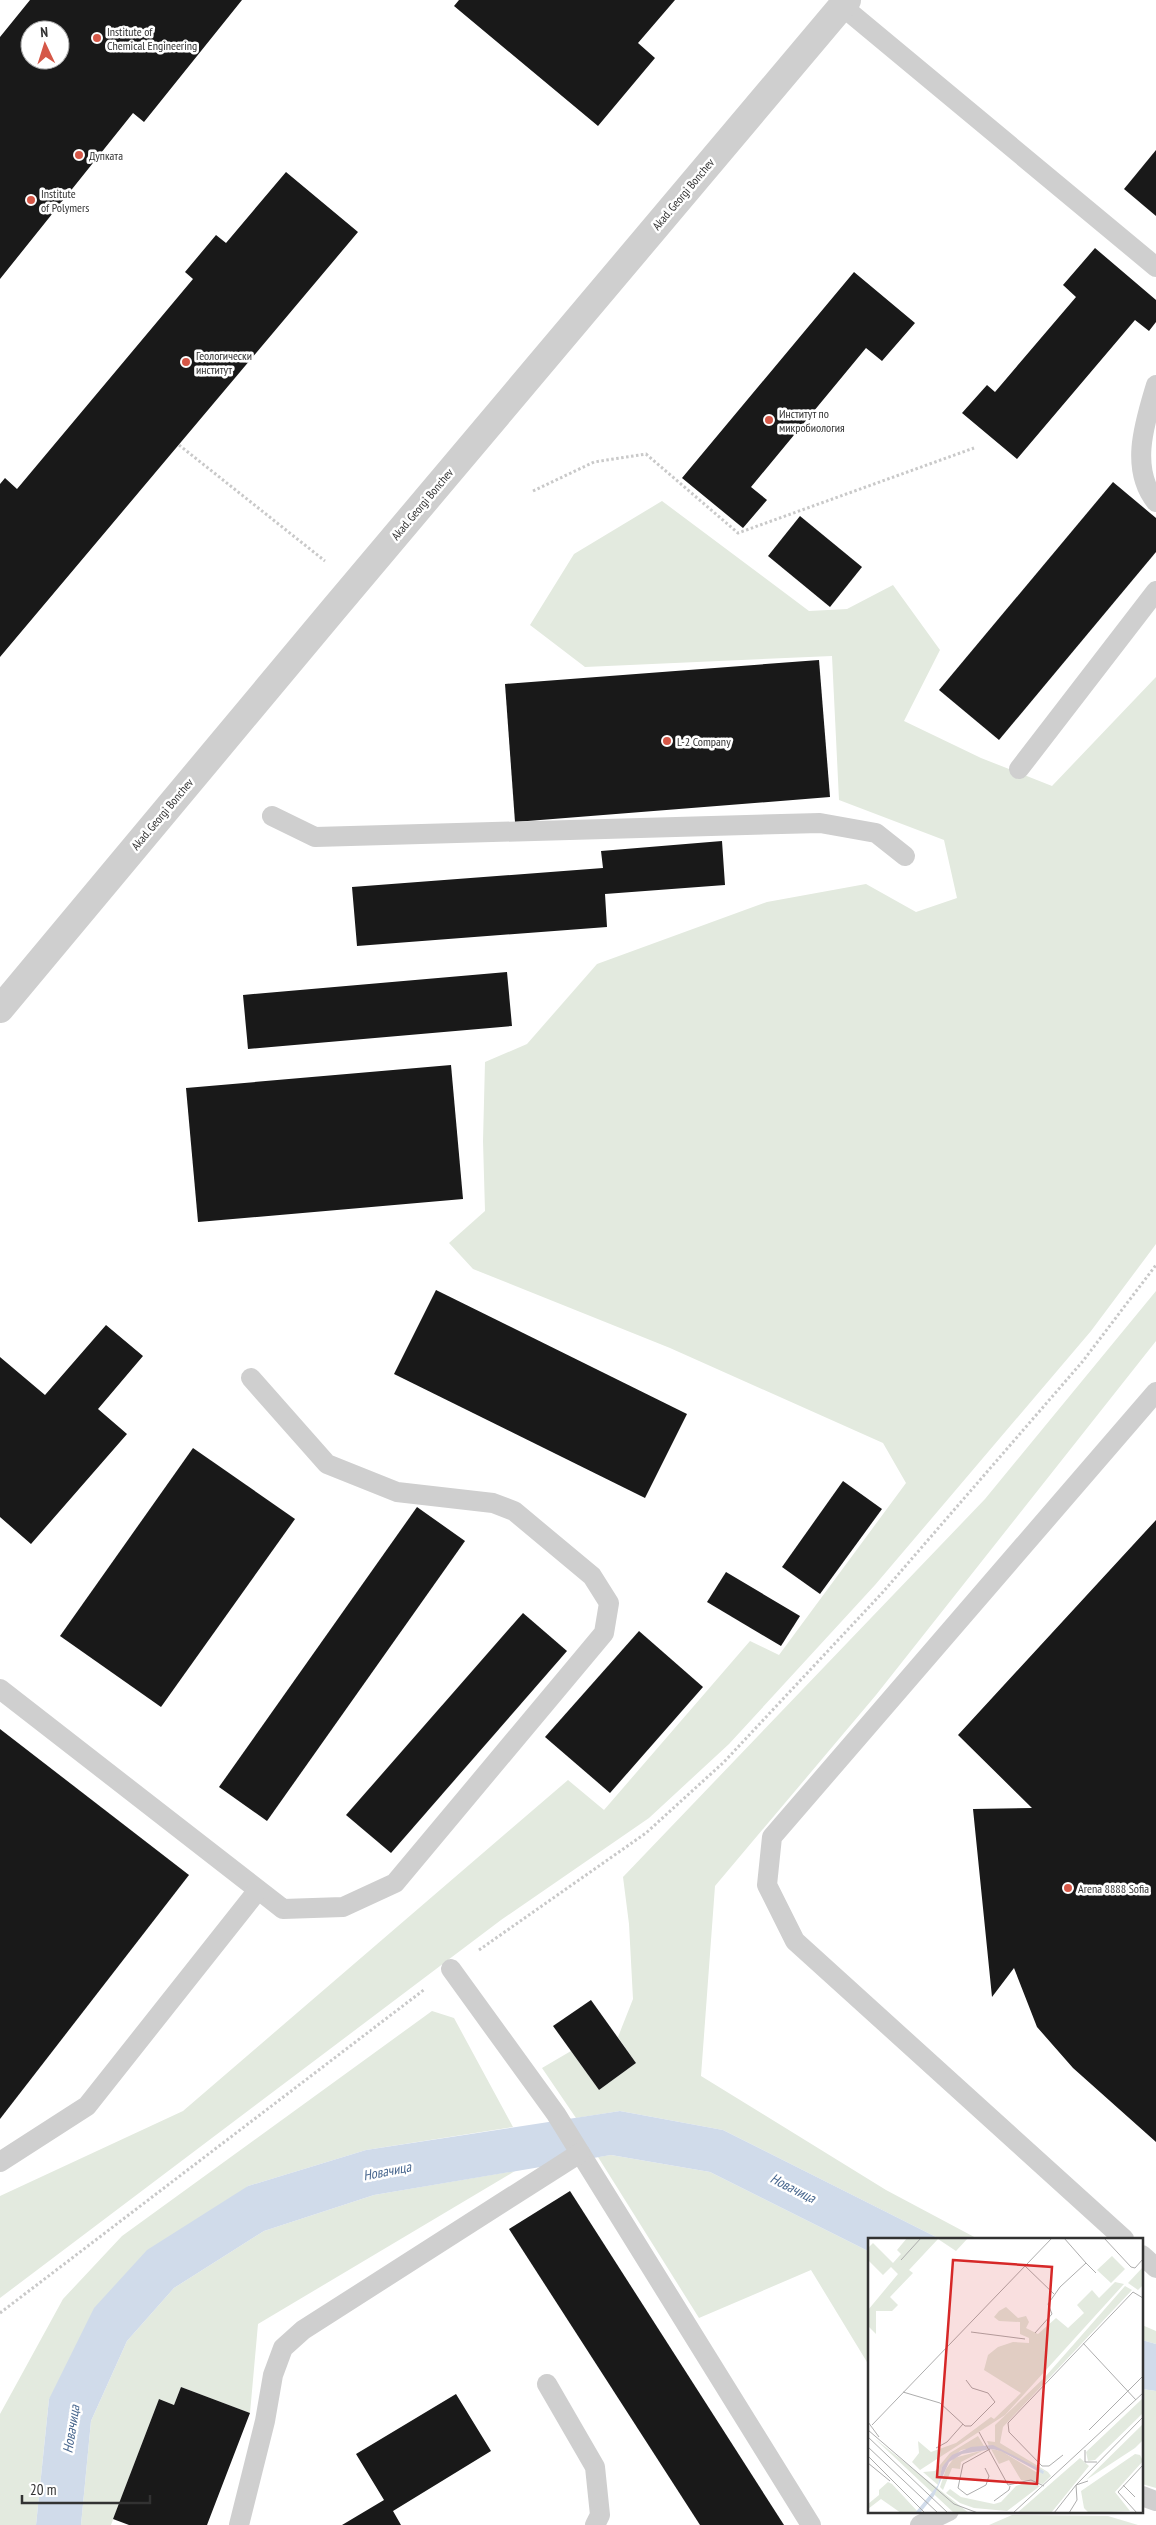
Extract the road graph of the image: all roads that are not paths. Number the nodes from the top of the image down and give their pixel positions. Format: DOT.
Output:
graph roads {
  1 [pos="844,3"];
  2 [pos="1156,267"];
  3 [pos="1156,385"];
  4 [pos="1156,502"];
  5 [pos="1156,591"];
  6 [pos="1019,770"];
  7 [pos="272,816"];
  8 [pos="905,856"];
  9 [pos="0,1009"];
  10 [pos="251,1378"];
  11 [pos="1156,1392"];
  12 [pos="0,1690"];
  13 [pos="258,1890"];
  14 [pos="451,1970"];
  15 [pos="579,2151"];
  16 [pos="0,2162"];
  17 [pos="1123,2238"];
  18 [pos="1144,2257"];
  19 [pos="1156,2268"];
  20 [pos="547,2384"];
  21 [pos="1144,2497"];
  22 [pos="1156,2501"];
  23 [pos="947,2512"];
  24 [pos="239,2525"];
  25 [pos="595,2525"];
  26 [pos="811,2525"];
  27 [pos="920,2525"];
  1 -- 2 [label="lane"];
  1 -- 9 [label="street, Akad. Georgi Bonchev"];
  3 -- 4 [label="lane"];
  5 -- 6 [label="lane"];
  7 -- 8 [label="lane"];
  10 -- 13 [label="lane"];
  11 -- 17 [label="lane"];
  12 -- 13 [label="lane"];
  13 -- 16 [label="lane"];
  14 -- 15 [label="lane"];
  15 -- 24 [label="lane"];
  15 -- 26 [label="lane"];
  18 -- 19 [label="lane"];
  20 -- 25 [label="lane"];
  21 -- 22 [label="lane"];
  23 -- 27 [label="lane"];
}
